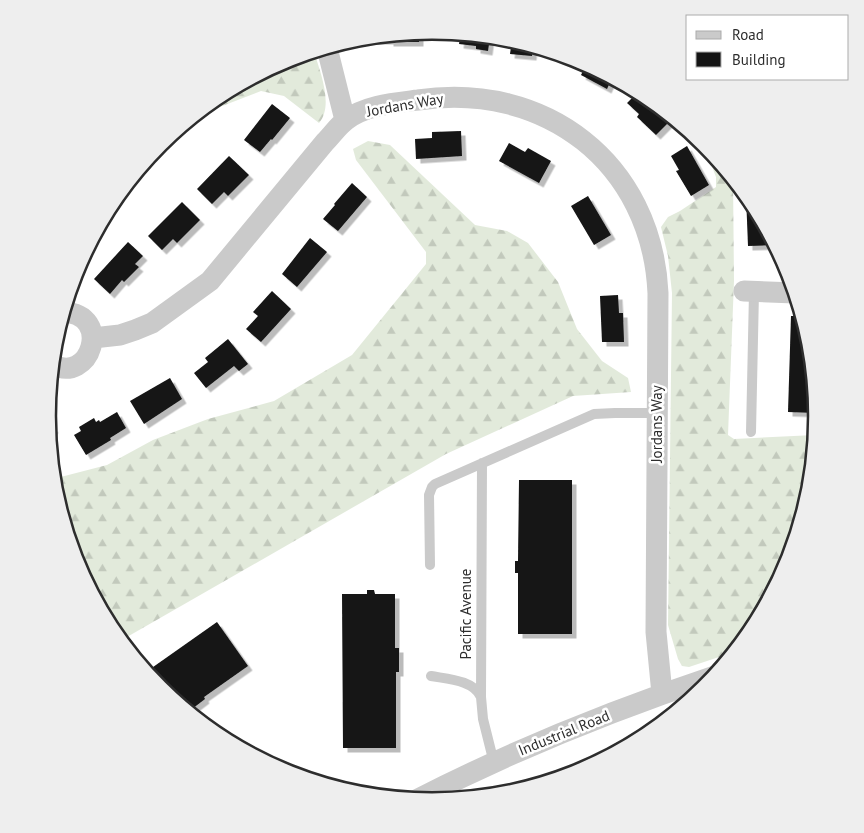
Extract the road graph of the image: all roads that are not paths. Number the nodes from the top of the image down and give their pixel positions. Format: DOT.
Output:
graph roads {
  1 [pos="329,55"];
  2 [pos="345,120"];
  3 [pos="749,292"];
  4 [pos="788,292"];
  5 [pos="70,313"];
  6 [pos="93,338"];
  7 [pos="59,366"];
  8 [pos="658,413"];
  9 [pos="751,432"];
  10 [pos="482,464"];
  11 [pos="430,565"];
  12 [pos="432,676"];
  13 [pos="700,681"];
  14 [pos="662,694"];
  15 [pos="481,697"];
  16 [pos="494,763"];
  17 [pos="431,793"];
  1 -- 2 [label="street"];
  2 -- 6 [label="street, Jordans Way"];
  2 -- 8 [label="street, Jordans Way"];
  3 -- 4 [label="street"];
  3 -- 9 [label="lane"];
  5 -- 6 [label="street"];
  6 -- 7 [label="street"];
  8 -- 10 [label="lane"];
  8 -- 14 [label="street, Jordans Way"];
  10 -- 11 [label="lane"];
  10 -- 15 [label="lane, Pacific Avenue"];
  12 -- 15 [label="lane"];
  13 -- 14 [label="street, Industrial Road"];
  14 -- 16 [label="street, Industrial Road"];
  15 -- 16 [label="lane, Pacific Avenue"];
  16 -- 17 [label="street, Industrial Road"];
}
